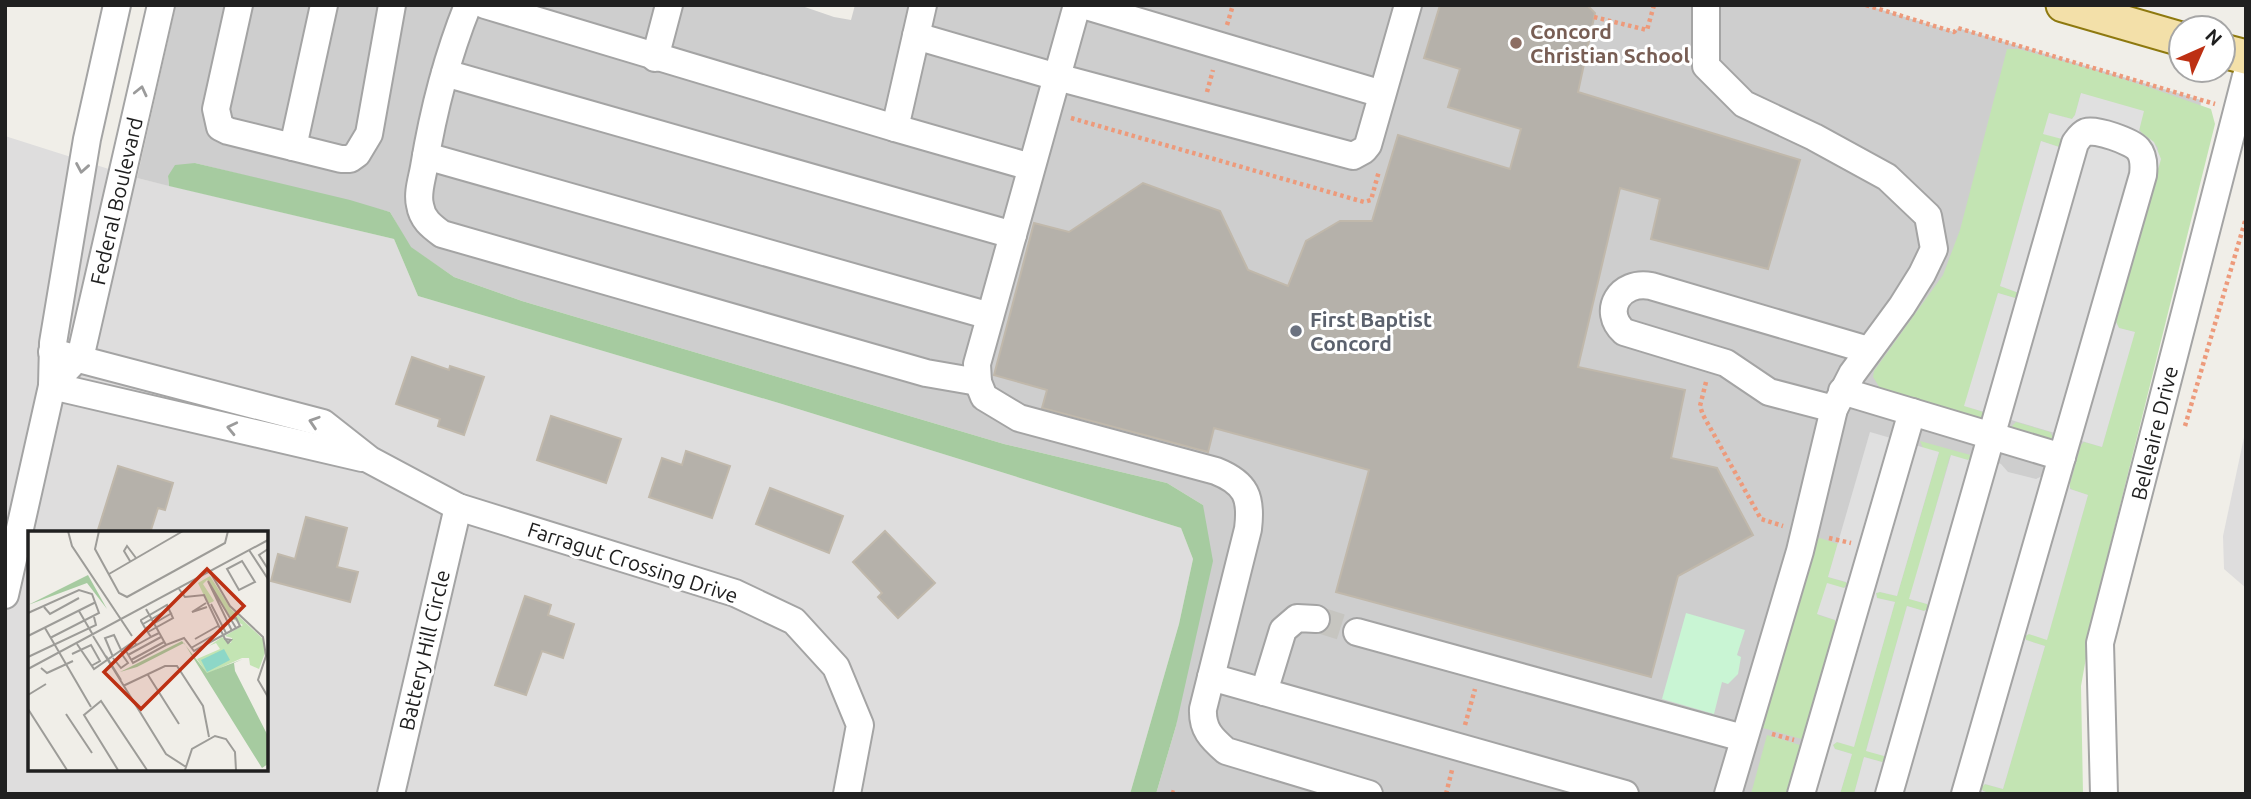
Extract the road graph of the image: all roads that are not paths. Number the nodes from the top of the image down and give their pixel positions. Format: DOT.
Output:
graph roads {
  1 [pos="117,5"];
  2 [pos="161,5"];
  3 [pos="239,5"];
  4 [pos="324,5"];
  5 [pos="393,5"];
  6 [pos="468,5"];
  7 [pos="485,5"];
  8 [pos="669,5"];
  9 [pos="923,5"];
  10 [pos="1077,5"];
  11 [pos="1083,5"];
  12 [pos="1706,5"];
  13 [pos="2063,5"];
  14 [pos="1400,7"];
  15 [pos="2167,35"];
  16 [pos="916,36"];
  17 [pos="655,58"];
  18 [pos="444,73"];
  19 [pos="1057,76"];
  20 [pos="2246,76"];
  21 [pos="1382,94"];
  22 [pos="895,128"];
  23 [pos="293,147"];
  24 [pos="426,156"];
  25 [pos="1031,167"];
  26 [pos="1013,234"];
  27 [pos="990,316"];
  28 [pos="1868,350"];
  29 [pos="64,355"];
  30 [pos="978,382"];
  31 [pos="178,385"];
  32 [pos="52,386"];
  33 [pos="1838,400"];
  34 [pos="1912,412"];
  35 [pos="171,413"];
  36 [pos="1992,436"];
  37 [pos="2062,457"];
  38 [pos="370,460"];
  39 [pos="458,507"];
  40 [pos="5,595"];
  41 [pos="1315,620"];
  42 [pos="1357,632"];
  43 [pos="1211,677"];
  44 [pos="1264,692"];
  45 [pos="1743,738"];
  46 [pos="391,794"];
  47 [pos="847,794"];
  48 [pos="1369,794"];
  49 [pos="1625,794"];
  50 [pos="1728,794"];
  51 [pos="1801,794"];
  52 [pos="1889,794"];
  53 [pos="1965,794"];
  54 [pos="2104,794"];
  1 -- 29 [label="street, Federal Boulevard, one-way"];
  29 -- 2 [label="street, Federal Boulevard, one-way"];
  3 -- 23 [label="street"];
  4 -- 23 [label="street"];
  5 -- 23 [label="street"];
  6 -- 18 [label="street"];
  7 -- 17 [label="street"];
  8 -- 17 [label="street"];
  9 -- 16 [label="street"];
  10 -- 19 [label="street"];
  11 -- 21 [label="street"];
  12 -- 28 [label="street"];
  13 -- 15 [label="main road"];
  14 -- 21 [label="street"];
  16 -- 19 [label="street"];
  16 -- 22 [label="street"];
  17 -- 22 [label="street"];
  18 -- 24 [label="street"];
  18 -- 26 [label="street"];
  19 -- 21 [label="street"];
  19 -- 25 [label="street"];
  20 -- 54 [label="street, Belleaire Drive"];
  22 -- 25 [label="street"];
  24 -- 27 [label="street"];
  24 -- 30 [label="street"];
  25 -- 26 [label="street"];
  26 -- 27 [label="street"];
  27 -- 30 [label="street"];
  28 -- 33 [label="street"];
  28 -- 33 [label="street"];
  29 -- 31 [label="street, Farragut Crossing Drive"];
  29 -- 32 [label="street, Federal Boulevard"];
  30 -- 43 [label="street"];
  31 -- 35 [label="street"];
  38 -- 31 [label="street, Farragut Crossing Drive, one-way"];
  32 -- 35 [label="street, Farragut Crossing Drive"];
  32 -- 40 [label="street, Federal Boulevard"];
  33 -- 34 [label="street"];
  33 -- 45 [label="street"];
  34 -- 36 [label="street"];
  34 -- 51 [label="street"];
  38 -- 35 [label="street, Farragut Crossing Drive, one-way"];
  36 -- 37 [label="street"];
  36 -- 37 [label="street"];
  36 -- 52 [label="street"];
  37 -- 53 [label="street"];
  38 -- 39 [label="street, Farragut Crossing Drive"];
  39 -- 46 [label="street, Battery Hill Circle"];
  39 -- 47 [label="street, Farragut Crossing Drive"];
  41 -- 44 [label="street"];
  42 -- 45 [label="street"];
  43 -- 44 [label="street"];
  43 -- 48 [label="street"];
  44 -- 49 [label="street"];
  45 -- 50 [label="street"];
}
